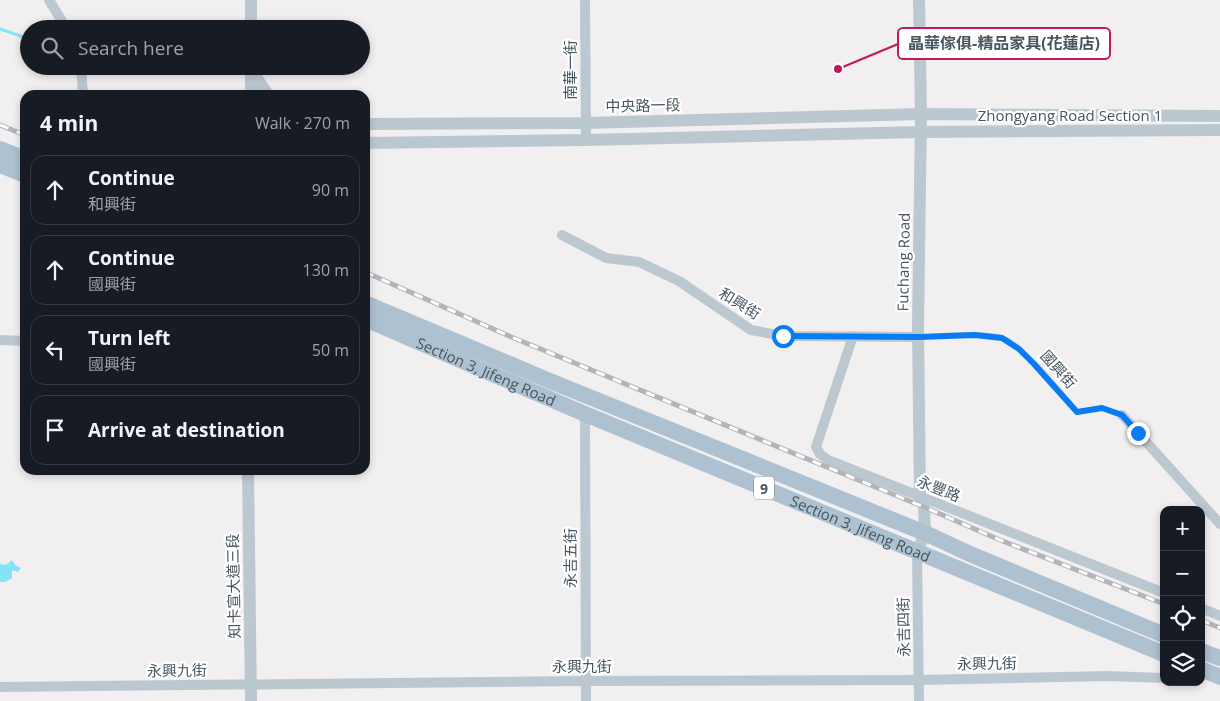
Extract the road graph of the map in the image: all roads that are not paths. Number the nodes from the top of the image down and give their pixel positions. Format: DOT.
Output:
graph roads {
  1 [pos="49,0"];
  2 [pos="251,0"];
  3 [pos="585,0"];
  4 [pos="919,0"];
  5 [pos="61,20"];
  6 [pos="251,20"];
  7 [pos="82,75"];
  8 [pos="251,75"];
  9 [pos="255,75"];
  10 [pos="83,90"];
  11 [pos="251,90"];
  12 [pos="265,90"];
  13 [pos="921,114"];
  14 [pos="1220,116"];
  15 [pos="586,123"];
  16 [pos="370,124"];
  17 [pos="1220,130"];
  18 [pos="921,132"];
  19 [pos="586,140"];
  20 [pos="370,143"];
  21 [pos="0,149"];
  22 [pos="20,157"];
  23 [pos="0,165"];
  24 [pos="20,173"];
  25 [pos="562,235"];
  26 [pos="370,305"];
  27 [pos="370,321"];
  28 [pos="853,336"];
  29 [pos="919,337"];
  30 [pos="0,340"];
  31 [pos="20,341"];
  32 [pos="585,414"];
  33 [pos="1122,415"];
  34 [pos="248,475"];
  35 [pos="920,497"];
  36 [pos="1220,524"];
  37 [pos="925,533"];
  38 [pos="917,552"];
  39 [pos="1160,591"];
  40 [pos="1205,610"];
  41 [pos="1220,616"];
  42 [pos="1160,633"];
  43 [pos="1160,652"];
  44 [pos="1205,652"];
  45 [pos="1220,658"];
  46 [pos="1205,671"];
  47 [pos="1160,678"];
  48 [pos="1220,678"];
  49 [pos="1205,679"];
  50 [pos="919,680"];
  51 [pos="586,681"];
  52 [pos="251,684"];
  53 [pos="0,687"];
  54 [pos="251,701"];
  55 [pos="586,701"];
  56 [pos="919,701"];
  1 -- 5 [label="street"];
  2 -- 6 [label="street"];
  3 -- 15 [label="street, 南華一街"];
  4 -- 13 [label="street, Fuchang Road"];
  7 -- 10 [label="street"];
  8 -- 11 [label="street"];
  9 -- 12 [label="street"];
  13 -- 14 [label="street, Zhongyang Road Section 1"];
  13 -- 15 [label="street, 中央路一段"];
  13 -- 18 [label="street, Fuchang Road"];
  15 -- 16 [label="street, 中央路一段"];
  15 -- 19 [label="street, 南華一街"];
  17 -- 18 [label="street, Zhongyang Road Section 1"];
  18 -- 19 [label="street"];
  18 -- 29 [label="street, Fuchang Road"];
  19 -- 20 [label="street"];
  21 -- 22 [label="main road"];
  23 -- 24 [label="main road"];
  25 -- 28 [label="street, 和興街"];
  26 -- 37 [label="main road, Section 3, Jifeng Road / 9"];
  27 -- 32 [label="main road, Section 3, Jifeng Road / 9"];
  28 -- 29 [label="street, 和興街"];
  28 -- 35 [label="street, 永豐路"];
  29 -- 33 [label="lane, 國興街"];
  29 -- 35 [label="street, Fuchang Road"];
  30 -- 31 [label="street"];
  32 -- 38 [label="main road, Section 3, Jifeng Road / 9"];
  32 -- 51 [label="street, 永吉五街"];
  33 -- 36 [label="street, 國興街"];
  34 -- 52 [label="street, 知卡宣大道三段"];
  35 -- 37 [label="street, Fuchang Road"];
  35 -- 39 [label="street, 永豐路"];
  37 -- 38 [label="street, Fuchang Road"];
  37 -- 42 [label="main road, Section 3, Jifeng Road / 9"];
  38 -- 43 [label="main road, Section 3, Jifeng Road / 9"];
  38 -- 50 [label="street, 永吉四街"];
  40 -- 41 [label="street"];
  44 -- 45 [label="main road"];
  46 -- 48 [label="main road"];
  47 -- 50 [label="street, 永興九街"];
  48 -- 49 [label="street"];
  50 -- 51 [label="street, 永興九街"];
  50 -- 56 [label="street, 永吉四街"];
  51 -- 52 [label="street, 永興九街"];
  51 -- 55 [label="street, 永吉五街"];
  52 -- 53 [label="street, 永興九街"];
  52 -- 54 [label="street, 知卡宣大道三段"];
}
